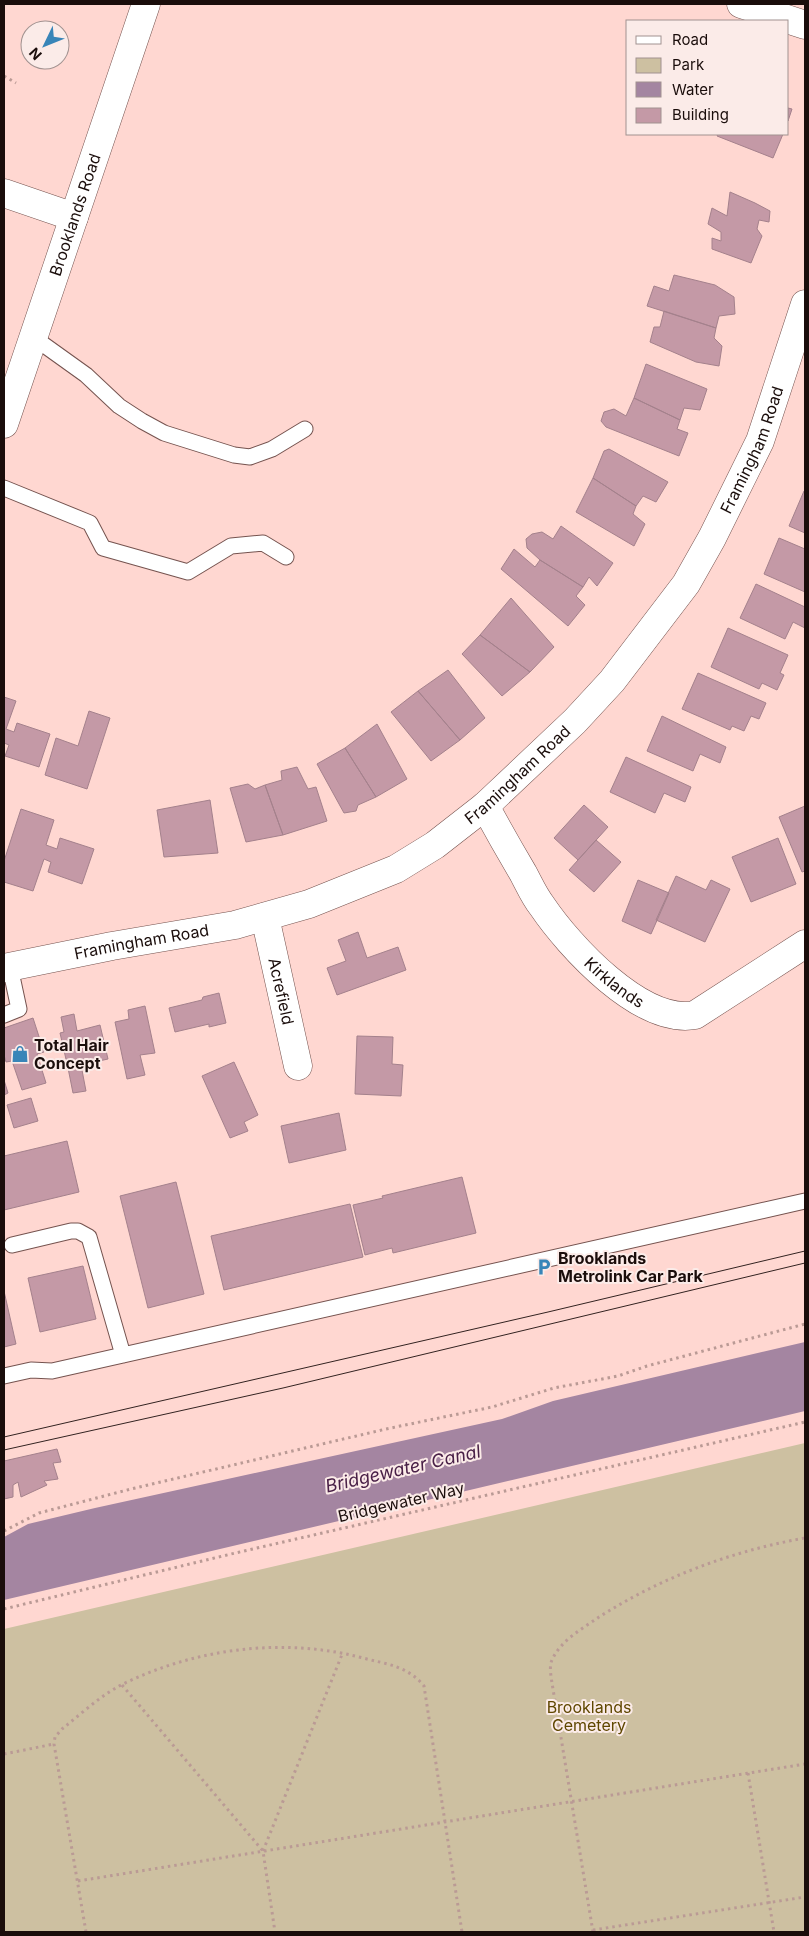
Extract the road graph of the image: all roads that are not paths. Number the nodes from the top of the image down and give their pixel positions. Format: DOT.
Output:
graph roads {
  1 [pos="146,4"];
  2 [pos="741,4"];
  3 [pos="805,25"];
  4 [pos="4,193"];
  5 [pos="74,217"];
  6 [pos="805,304"];
  7 [pos="33,337"];
  8 [pos="9,389"];
  9 [pos="4,424"];
  10 [pos="305,429"];
  11 [pos="4,488"];
  12 [pos="286,556"];
  13 [pos="485,806"];
  14 [pos="265,917"];
  15 [pos="805,944"];
  16 [pos="7,968"];
  17 [pos="4,1014"];
  18 [pos="298,1066"];
  19 [pos="805,1201"];
  20 [pos="12,1245"];
  21 [pos="123,1355"];
  22 [pos="4,1376"];
  1 -- 5 [label="street, Brooklands Road"];
  2 -- 3 [label="street"];
  4 -- 5 [label="street"];
  5 -- 7 [label="street, Brooklands Road"];
  6 -- 13 [label="street, Framingham Road"];
  7 -- 8 [label="street, Brooklands Road"];
  7 -- 10 [label="lane"];
  8 -- 9 [label="street, Brooklands Road"];
  11 -- 12 [label="lane"];
  13 -- 14 [label="street, Framingham Road"];
  13 -- 15 [label="street, Kirklands"];
  14 -- 16 [label="street, Framingham Road"];
  14 -- 18 [label="street, Acrefield"];
  16 -- 17 [label="lane"];
  19 -- 21 [label="lane"];
  20 -- 21 [label="lane"];
  21 -- 22 [label="lane"];
}
